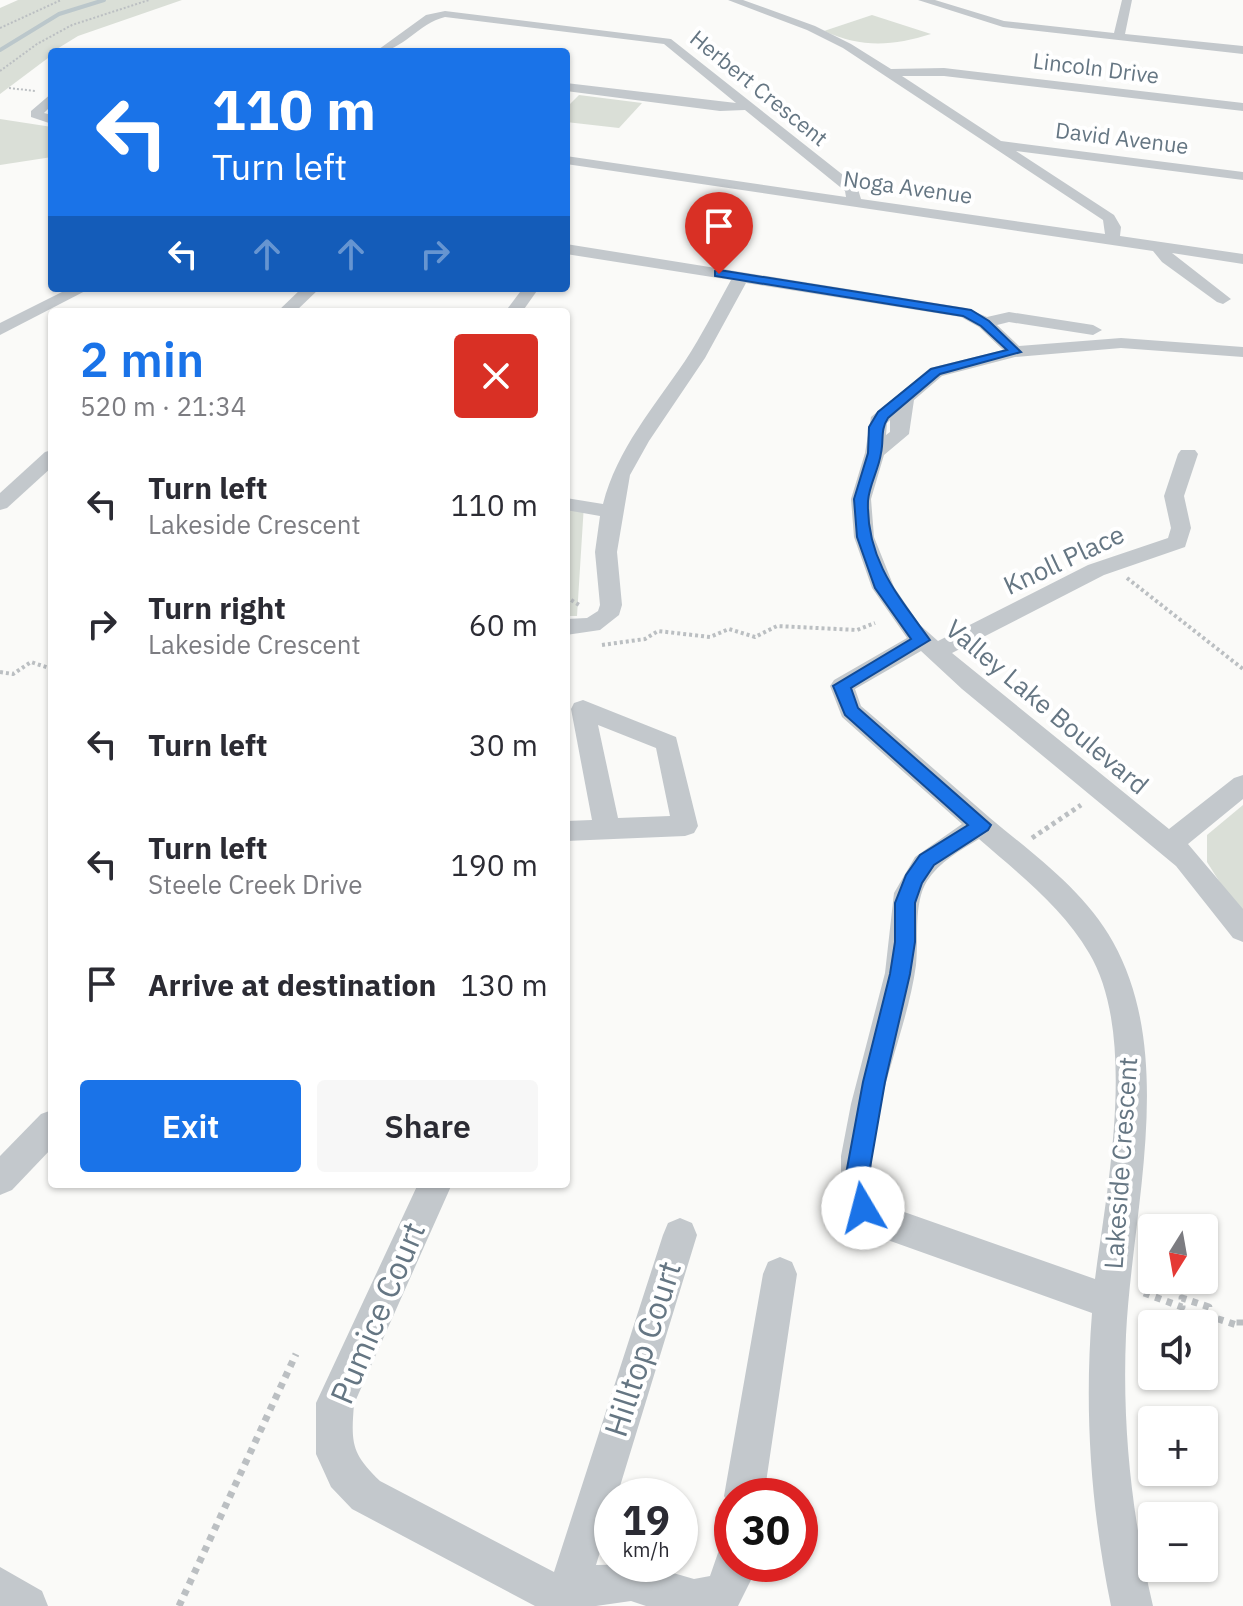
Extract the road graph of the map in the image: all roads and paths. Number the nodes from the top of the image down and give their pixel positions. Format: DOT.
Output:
graph roads {
  1 [pos="61,0"];
  2 [pos="149,0"];
  3 [pos="733,0"];
  4 [pos="923,0"];
  5 [pos="1127,0"];
  6 [pos="0,28"];
  7 [pos="1119,37"];
  8 [pos="387,48"];
  9 [pos="1243,50"];
  10 [pos="883,69"];
  11 [pos="0,71"];
  12 [pos="9,88"];
  13 [pos="570,88"];
  14 [pos="32,90"];
  15 [pos="48,101"];
  16 [pos="749,106"];
  17 [pos="1243,107"];
  18 [pos="48,118"];
  19 [pos="995,144"];
  20 [pos="570,161"];
  21 [pos="1243,176"];
  22 [pos="854,201"];
  23 [pos="1106,238"];
  24 [pos="1158,246"];
  25 [pos="570,250"];
  26 [pos="1243,259"];
  27 [pos="741,277"];
  28 [pos="49,292"];
  29 [pos="75,292"];
  30 [pos="308,292"];
  31 [pos="1223,299"];
  32 [pos="290,308"];
  33 [pos="0,316"];
  34 [pos="985,323"];
  35 [pos="0,330"];
  36 [pos="1093,330"];
  37 [pos="1015,352"];
  38 [pos="1243,352"];
  39 [pos="1214,353"];
  40 [pos="1243,362"];
  41 [pos="1188,454"];
  42 [pos="48,460"];
  43 [pos="0,504"];
  44 [pos="570,505"];
  45 [pos="611,512"];
  46 [pos="1136,585"];
  47 [pos="570,599"];
  48 [pos="582,606"];
  49 [pos="875,623"];
  50 [pos="570,627"];
  51 [pos="590,646"];
  52 [pos="929,646"];
  53 [pos="48,668"];
  54 [pos="1243,669"];
  55 [pos="0,672"];
  56 [pos="1243,785"];
  57 [pos="1081,805"];
  58 [pos="981,825"];
  59 [pos="607,830"];
  60 [pos="570,831"];
  61 [pos="1025,843"];
  62 [pos="1170,844"];
  63 [pos="1243,930"];
  64 [pos="48,1129"];
  65 [pos="0,1179"];
  66 [pos="433,1188"];
  67 [pos="680,1235"];
  68 [pos="780,1274"];
  69 [pos="1147,1294"];
  70 [pos="1109,1301"];
  71 [pos="1243,1320"];
  72 [pos="296,1354"];
  73 [pos="747,1478"];
  74 [pos="730,1582"];
  75 [pos="0,1587"];
  76 [pos="565,1600"];
  77 [pos="27,1606"];
  78 [pos="179,1606"];
  79 [pos="1132,1606"];
  1 -- 6 [label="path"];
  2 -- 11 [label="path"];
  3 -- 10 [label="street"];
  4 -- 7 [label="street"];
  5 -- 7 [label="street"];
  7 -- 9 [label="street"];
  8 -- 16 [label="street, Herbert Crescent"];
  10 -- 17 [label="street, Lincoln Drive"];
  10 -- 19 [label="street"];
  12 -- 14 [label="path"];
  13 -- 16 [label="street"];
  15 -- 18 [label="street"];
  16 -- 22 [label="street, Herbert Crescent"];
  19 -- 21 [label="street, David Avenue"];
  19 -- 23 [label="street"];
  20 -- 22 [label="street, Noga Avenue"];
  22 -- 23 [label="street, Noga Avenue"];
  23 -- 24 [label="street, Noga Avenue"];
  24 -- 26 [label="street, Noga Avenue"];
  24 -- 31 [label="street"];
  25 -- 27 [label="street"];
  27 -- 34 [label="street"];
  27 -- 45 [label="street"];
  28 -- 33 [label="street"];
  29 -- 35 [label="street"];
  30 -- 32 [label="street"];
  34 -- 36 [label="street"];
  34 -- 37 [label="street"];
  37 -- 39 [label="street, Valley Lake Boulevard"];
  37 -- 52 [label="street, Valley Lake Boulevard"];
  38 -- 39 [label="street, Valley Lake Boulevard"];
  39 -- 40 [label="street, Valley Lake Boulevard"];
  41 -- 52 [label="street, Knoll Place"];
  42 -- 43 [label="street"];
  44 -- 45 [label="street"];
  45 -- 50 [label="street"];
  46 -- 54 [label="path"];
  47 -- 48 [label="path"];
  49 -- 51 [label="path"];
  52 -- 58 [label="street, Lakeside Crescent"];
  52 -- 62 [label="street, Valley Lake Boulevard"];
  53 -- 55 [label="path"];
  56 -- 62 [label="street"];
  57 -- 61 [label="path"];
  58 -- 70 [label="street, Lakeside Crescent"];
  58 -- 70 [label="street"];
  59 -- 59 [label="street"];
  59 -- 60 [label="street"];
  62 -- 63 [label="street, Valley Lake Boulevard"];
  64 -- 65 [label="street"];
  66 -- 76 [label="street, Pumice Court"];
  67 -- 76 [label="street, Hilltop Court"];
  68 -- 73 [label="street"];
  69 -- 71 [label="path"];
  70 -- 79 [label="street, Lakeside Crescent"];
  72 -- 78 [label="path"];
  74 -- 76 [label="street"];
  75 -- 77 [label="street"];
}
